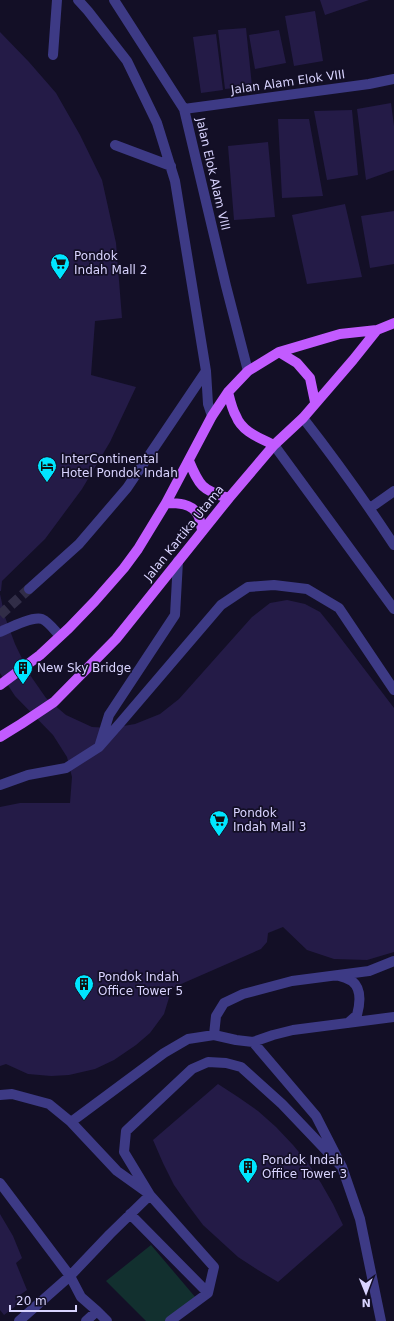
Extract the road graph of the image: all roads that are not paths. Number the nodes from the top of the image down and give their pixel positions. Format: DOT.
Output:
graph roads {
  1 [pos="56,0"];
  2 [pos="78,0"];
  3 [pos="114,0"];
  4 [pos="53,55"];
  5 [pos="394,79"];
  6 [pos="184,109"];
  7 [pos="115,145"];
  8 [pos="171,166"];
  9 [pos="394,323"];
  10 [pos="377,330"];
  11 [pos="279,352"];
  12 [pos="206,371"];
  13 [pos="248,371"];
  14 [pos="228,392"];
  15 [pos="316,402"];
  16 [pos="212,416"];
  17 [pos="303,418"];
  18 [pos="274,445"];
  19 [pos="189,461"];
  20 [pos="394,491"];
  21 [pos="228,498"];
  22 [pos="166,503"];
  23 [pos="370,508"];
  24 [pos="202,530"];
  25 [pos="394,545"];
  26 [pos="178,562"];
  27 [pos="29,589"];
  28 [pos="394,609"];
  29 [pos="0,632"];
  30 [pos="60,636"];
  31 [pos="0,685"];
  32 [pos="394,690"];
  33 [pos="0,737"];
  34 [pos="99,746"];
  35 [pos="0,785"];
  36 [pos="394,961"];
  37 [pos="339,976"];
  38 [pos="394,1016"];
  39 [pos="348,1023"];
  40 [pos="214,1035"];
  41 [pos="253,1042"];
  42 [pos="0,1095"];
  43 [pos="71,1122"];
  44 [pos="342,1167"];
  45 [pos="0,1183"];
  46 [pos="150,1195"];
  47 [pos="130,1214"];
  48 [pos="70,1276"];
  49 [pos="208,1292"];
  50 [pos="97,1311"];
  51 [pos="19,1321"];
  52 [pos="86,1321"];
  53 [pos="107,1321"];
  54 [pos="170,1321"];
  55 [pos="381,1321"];
  1 -- 4 [label="street"];
  2 -- 8 [label="street"];
  3 -- 6 [label="street, Jalan Elok Alam VIII"];
  5 -- 6 [label="street, Jalan Alam Elok VIII"];
  6 -- 13 [label="street, Jalan Elok Alam VIII"];
  7 -- 8 [label="street"];
  8 -- 12 [label="street"];
  9 -- 10 [label="main road, Jalan Kartika Utama"];
  10 -- 11 [label="main road, Jalan Kartika Utama"];
  10 -- 15 [label="main road, Jalan Kartika Utama"];
  11 -- 13 [label="main road, Jalan Kartika Utama"];
  11 -- 15 [label="main road"];
  12 -- 16 [label="street"];
  12 -- 27 [label="street"];
  13 -- 14 [label="main road, Jalan Kartika Utama"];
  14 -- 16 [label="main road, Jalan Kartika Utama"];
  14 -- 18 [label="main road"];
  15 -- 17 [label="main road, Jalan Kartika Utama"];
  16 -- 19 [label="main road, Jalan Kartika Utama"];
  17 -- 18 [label="main road, Jalan Kartika Utama"];
  17 -- 23 [label="street"];
  18 -- 21 [label="main road, Jalan Kartika Utama"];
  18 -- 28 [label="street"];
  19 -- 21 [label="main road"];
  19 -- 22 [label="main road, Jalan Kartika Utama"];
  20 -- 23 [label="street"];
  21 -- 24 [label="main road, Jalan Kartika Utama"];
  22 -- 24 [label="main road"];
  22 -- 30 [label="main road, Jalan Kartika Utama"];
  23 -- 25 [label="street"];
  24 -- 26 [label="main road, Jalan Kartika Utama"];
  26 -- 33 [label="main road, Jalan Kartika Utama"];
  26 -- 34 [label="street"];
  29 -- 30 [label="street"];
  30 -- 31 [label="main road, Jalan Kartika Utama"];
  32 -- 34 [label="street"];
  34 -- 35 [label="street"];
  36 -- 37 [label="street"];
  37 -- 39 [label="street"];
  37 -- 40 [label="street"];
  38 -- 39 [label="street"];
  39 -- 41 [label="street"];
  40 -- 41 [label="street"];
  40 -- 43 [label="street"];
  41 -- 44 [label="street"];
  42 -- 43 [label="street"];
  43 -- 46 [label="street"];
  44 -- 46 [label="street"];
  44 -- 55 [label="street"];
  45 -- 48 [label="street"];
  46 -- 47 [label="street"];
  46 -- 49 [label="street"];
  47 -- 48 [label="street"];
  47 -- 49 [label="street"];
  48 -- 50 [label="street"];
  48 -- 51 [label="street"];
  49 -- 54 [label="street"];
  50 -- 52 [label="street"];
  50 -- 53 [label="street"];
}
